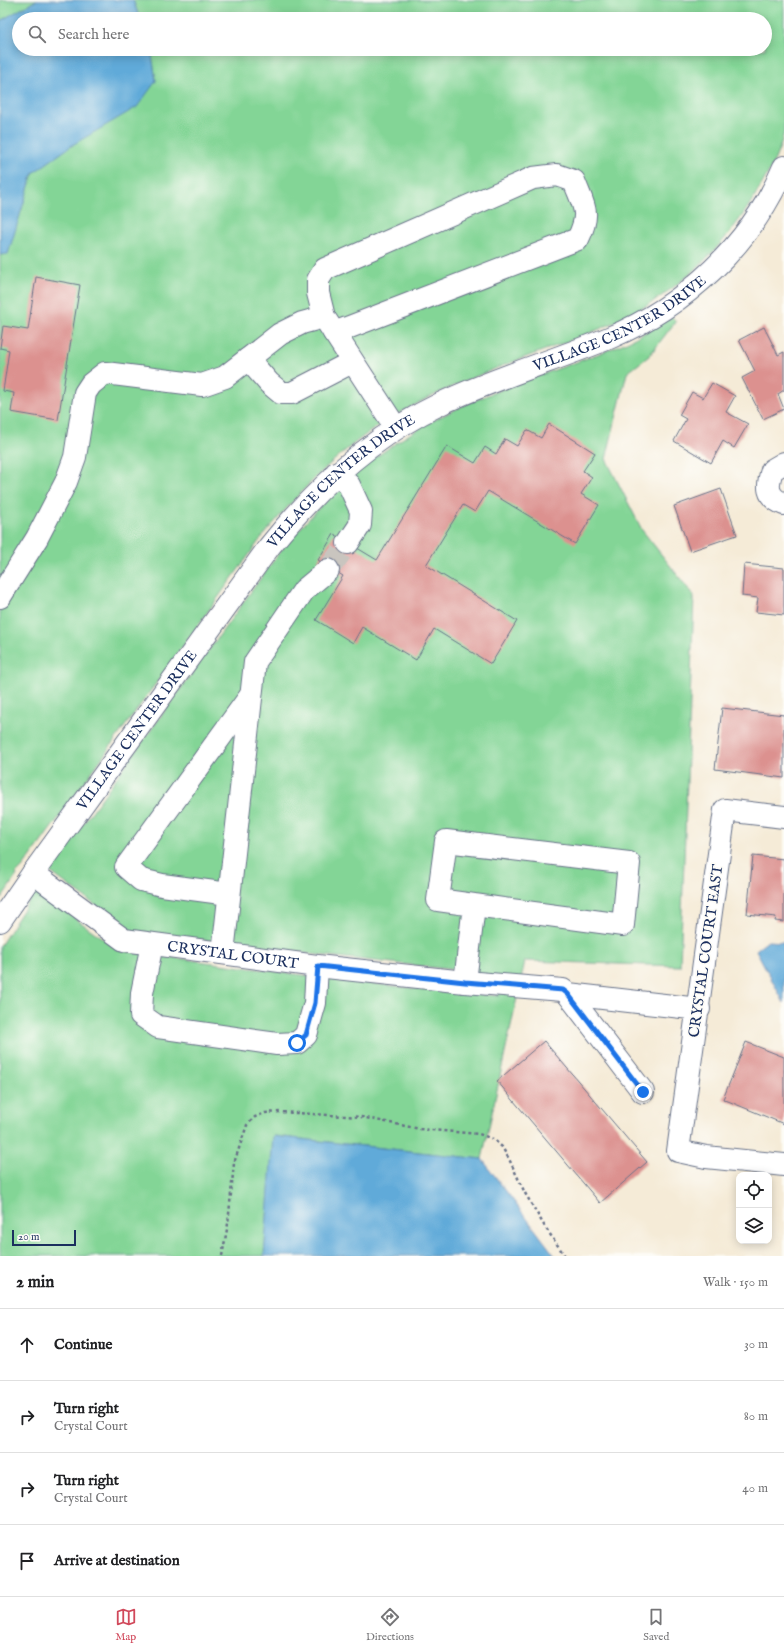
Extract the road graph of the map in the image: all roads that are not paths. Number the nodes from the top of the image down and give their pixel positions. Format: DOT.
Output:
graph roads {
  1 [pos="784,167"];
  2 [pos="329,325"];
  3 [pos="248,359"];
  4 [pos="352,362"];
  5 [pos="396,428"];
  6 [pos="784,462"];
  7 [pos="343,479"];
  8 [pos="784,504"];
  9 [pos="348,543"];
  10 [pos="328,570"];
  11 [pos="0,597"];
  12 [pos="251,694"];
  13 [pos="784,817"];
  14 [pos="33,873"];
  15 [pos="229,894"];
  16 [pos="474,905"];
  17 [pos="0,921"];
  18 [pos="152,944"];
  19 [pos="222,953"];
  20 [pos="318,966"];
  21 [pos="465,982"];
  22 [pos="568,994"];
  23 [pos="699,1009"];
  24 [pos="643,1092"];
  25 [pos="784,1165"];
  1 -- 5 [label="street, VILLAGE CENTER DRIVE"];
  2 -- 2 [label="street"];
  2 -- 3 [label="street"];
  2 -- 4 [label="street"];
  3 -- 4 [label="street"];
  3 -- 11 [label="street"];
  4 -- 5 [label="street"];
  5 -- 7 [label="street, VILLAGE CENTER DRIVE"];
  6 -- 8 [label="street"];
  7 -- 9 [label="street"];
  7 -- 14 [label="street, VILLAGE CENTER DRIVE"];
  10 -- 12 [label="street"];
  12 -- 15 [label="street"];
  12 -- 15 [label="street"];
  13 -- 23 [label="street, CRYSTAL COURT EAST"];
  14 -- 17 [label="street, VILLAGE CENTER DRIVE"];
  14 -- 18 [label="street, CRYSTAL COURT"];
  15 -- 19 [label="street"];
  16 -- 16 [label="street"];
  16 -- 21 [label="street"];
  18 -- 19 [label="street, CRYSTAL COURT"];
  18 -- 20 [label="street"];
  19 -- 20 [label="street, CRYSTAL COURT"];
  20 -- 21 [label="street, CRYSTAL COURT"];
  21 -- 22 [label="street, CRYSTAL COURT"];
  22 -- 23 [label="street, CRYSTAL COURT"];
  22 -- 24 [label="street"];
  23 -- 25 [label="street, CRYSTAL COURT EAST"];
}
